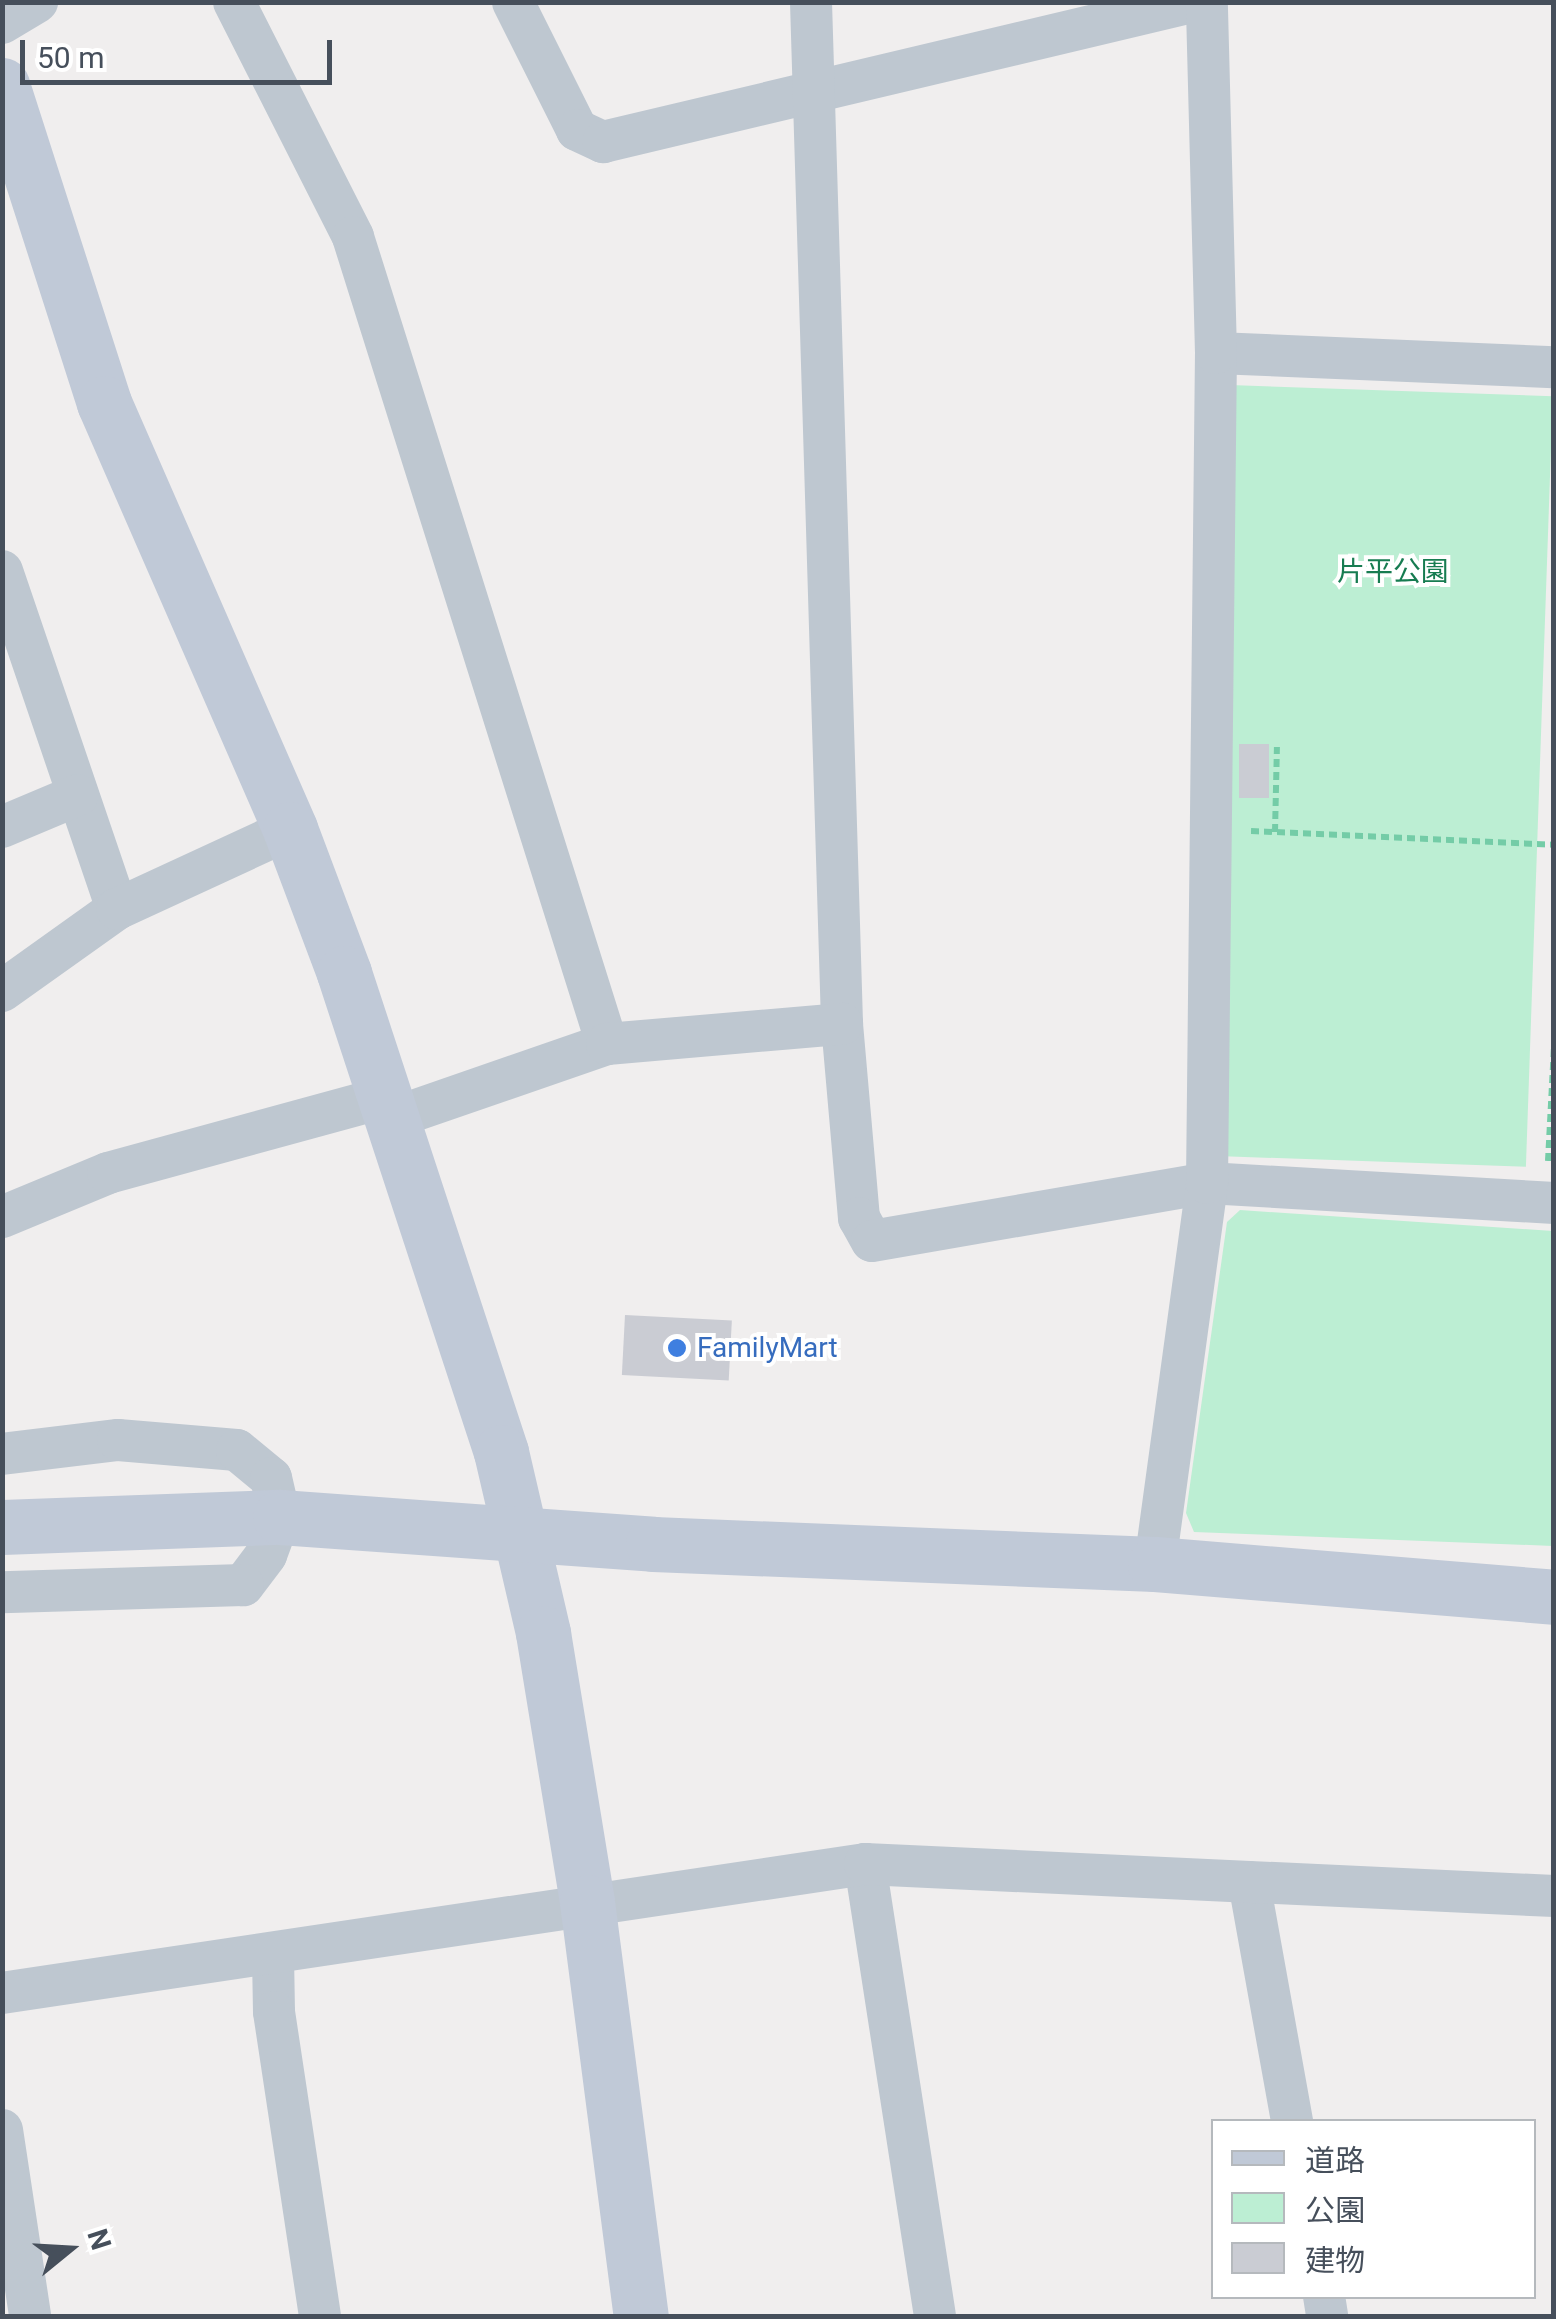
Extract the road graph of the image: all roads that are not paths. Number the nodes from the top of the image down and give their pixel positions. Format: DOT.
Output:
graph roads {
  1 [pos="37,2"];
  2 [pos="234,2"];
  3 [pos="513,2"];
  4 [pos="811,2"];
  5 [pos="1192,2"];
  6 [pos="1207,2"];
  7 [pos="2,23"];
  8 [pos="2,85"];
  9 [pos="814,92"];
  10 [pos="1216,353"];
  11 [pos="1554,368"];
  12 [pos="2,571"];
  13 [pos="78,795"];
  14 [pos="2,827"];
  15 [pos="290,829"];
  16 [pos="117,909"];
  17 [pos="2,992"];
  18 [pos="842,1024"];
  19 [pos="607,1044"];
  20 [pos="390,1107"];
  21 [pos="1207,1182"];
  22 [pos="1550,1203"];
  23 [pos="2,1217"];
  24 [pos="2,1454"];
  25 [pos="280,1517"];
  26 [pos="2,1527"];
  27 [pos="521,1534"];
  28 [pos="1155,1564"];
  29 [pos="2,1592"];
  30 [pos="1554,1597"];
  31 [pos="866,1864"];
  32 [pos="1249,1882"];
  33 [pos="1554,1896"];
  34 [pos="587,1902"];
  35 [pos="273,1955"];
  36 [pos="2,1993"];
  37 [pos="1291,2119"];
  38 [pos="2,2130"];
  39 [pos="30,2316"];
  40 [pos="320,2316"];
  41 [pos="641,2316"];
  42 [pos="935,2316"];
  1 -- 7 [label="street"];
  2 -- 19 [label="street"];
  3 -- 9 [label="street"];
  4 -- 9 [label="street"];
  5 -- 9 [label="street"];
  6 -- 10 [label="street"];
  8 -- 15 [label="street"];
  9 -- 18 [label="street"];
  10 -- 11 [label="street"];
  10 -- 21 [label="street"];
  12 -- 13 [label="street"];
  13 -- 14 [label="street"];
  13 -- 16 [label="street"];
  15 -- 16 [label="street"];
  15 -- 20 [label="street"];
  16 -- 17 [label="street"];
  18 -- 19 [label="street"];
  18 -- 21 [label="street"];
  19 -- 20 [label="street"];
  20 -- 23 [label="street"];
  20 -- 27 [label="street"];
  21 -- 22 [label="street"];
  21 -- 28 [label="street"];
  24 -- 25 [label="street"];
  25 -- 26 [label="street"];
  25 -- 27 [label="street"];
  25 -- 29 [label="street"];
  27 -- 28 [label="street"];
  27 -- 34 [label="street"];
  28 -- 30 [label="street"];
  31 -- 32 [label="street"];
  31 -- 34 [label="street"];
  31 -- 42 [label="street"];
  32 -- 33 [label="street"];
  32 -- 37 [label="street"];
  34 -- 35 [label="street"];
  34 -- 41 [label="street"];
  35 -- 36 [label="street"];
  35 -- 40 [label="street"];
  38 -- 39 [label="street"];
}
